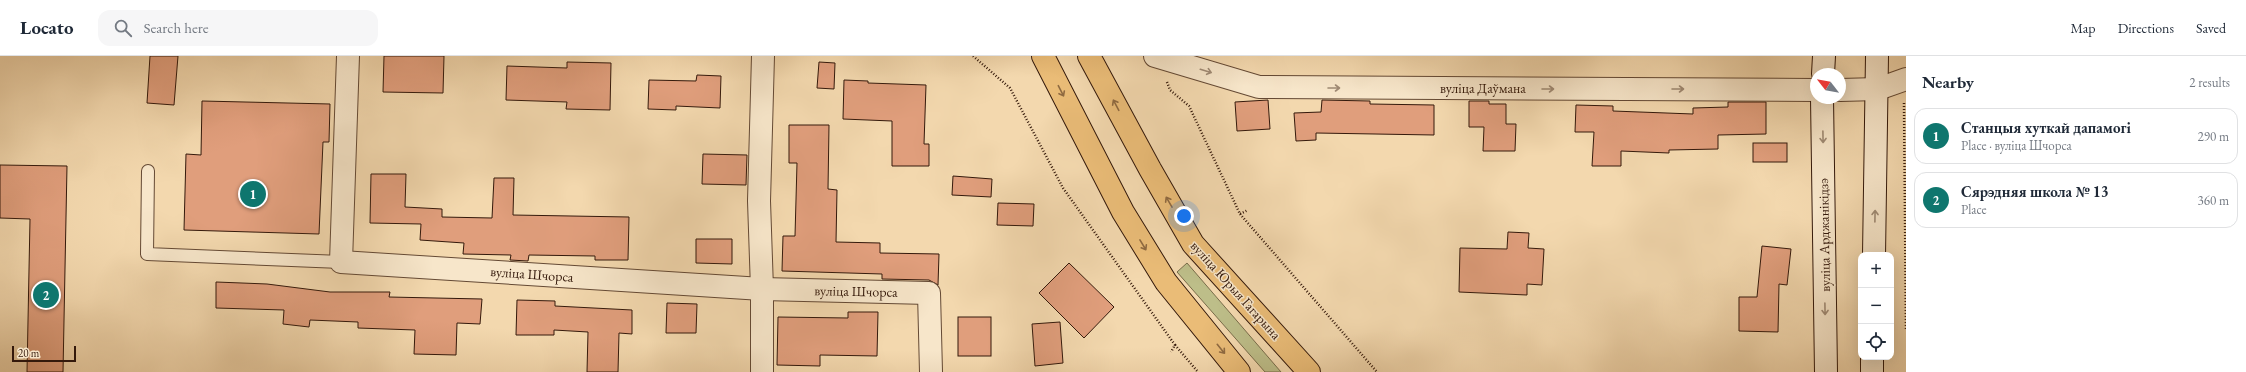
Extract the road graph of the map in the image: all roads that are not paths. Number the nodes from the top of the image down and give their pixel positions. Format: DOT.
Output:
graph roads {
  1 [pos="348,56"];
  2 [pos="763,56"];
  3 [pos="1043,56"];
  4 [pos="1089,56"];
  5 [pos="1155,56"];
  6 [pos="1824,56"];
  7 [pos="1877,56"];
  8 [pos="1823,68"];
  9 [pos="1905,79"];
  10 [pos="1878,89"];
  11 [pos="1810,90"];
  12 [pos="1846,90"];
  13 [pos="1822,104"];
  14 [pos="148,171"];
  15 [pos="1874,252"];
  16 [pos="341,262"];
  17 [pos="762,289"];
  18 [pos="1872,360"];
  19 [pos="762,372"];
  20 [pos="931,372"];
  21 [pos="1239,372"];
  22 [pos="1309,372"];
  23 [pos="1826,372"];
  24 [pos="1872,372"];
  1 -- 16 [label="street"];
  2 -- 17 [label="street"];
  3 -- 21 [label="main road, one-way"];
  22 -- 4 [label="main road, вуліца Юрыя Гагарына, one-way"];
  5 -- 11 [label="street, вуліца Даўмана, one-way"];
  6 -- 8 [label="street"];
  7 -- 10 [label="street"];
  9 -- 10 [label="street"];
  10 -- 12 [label="street"];
  15 -- 10 [label="street, one-way"];
  13 -- 23 [label="street, вуліца Арджанікідзэ, one-way"];
  14 -- 16 [label="lane"];
  16 -- 17 [label="street, вуліца Шчорса"];
  17 -- 19 [label="street"];
  17 -- 20 [label="street, вуліца Шчорса"];
  18 -- 24 [label="street"];
}
